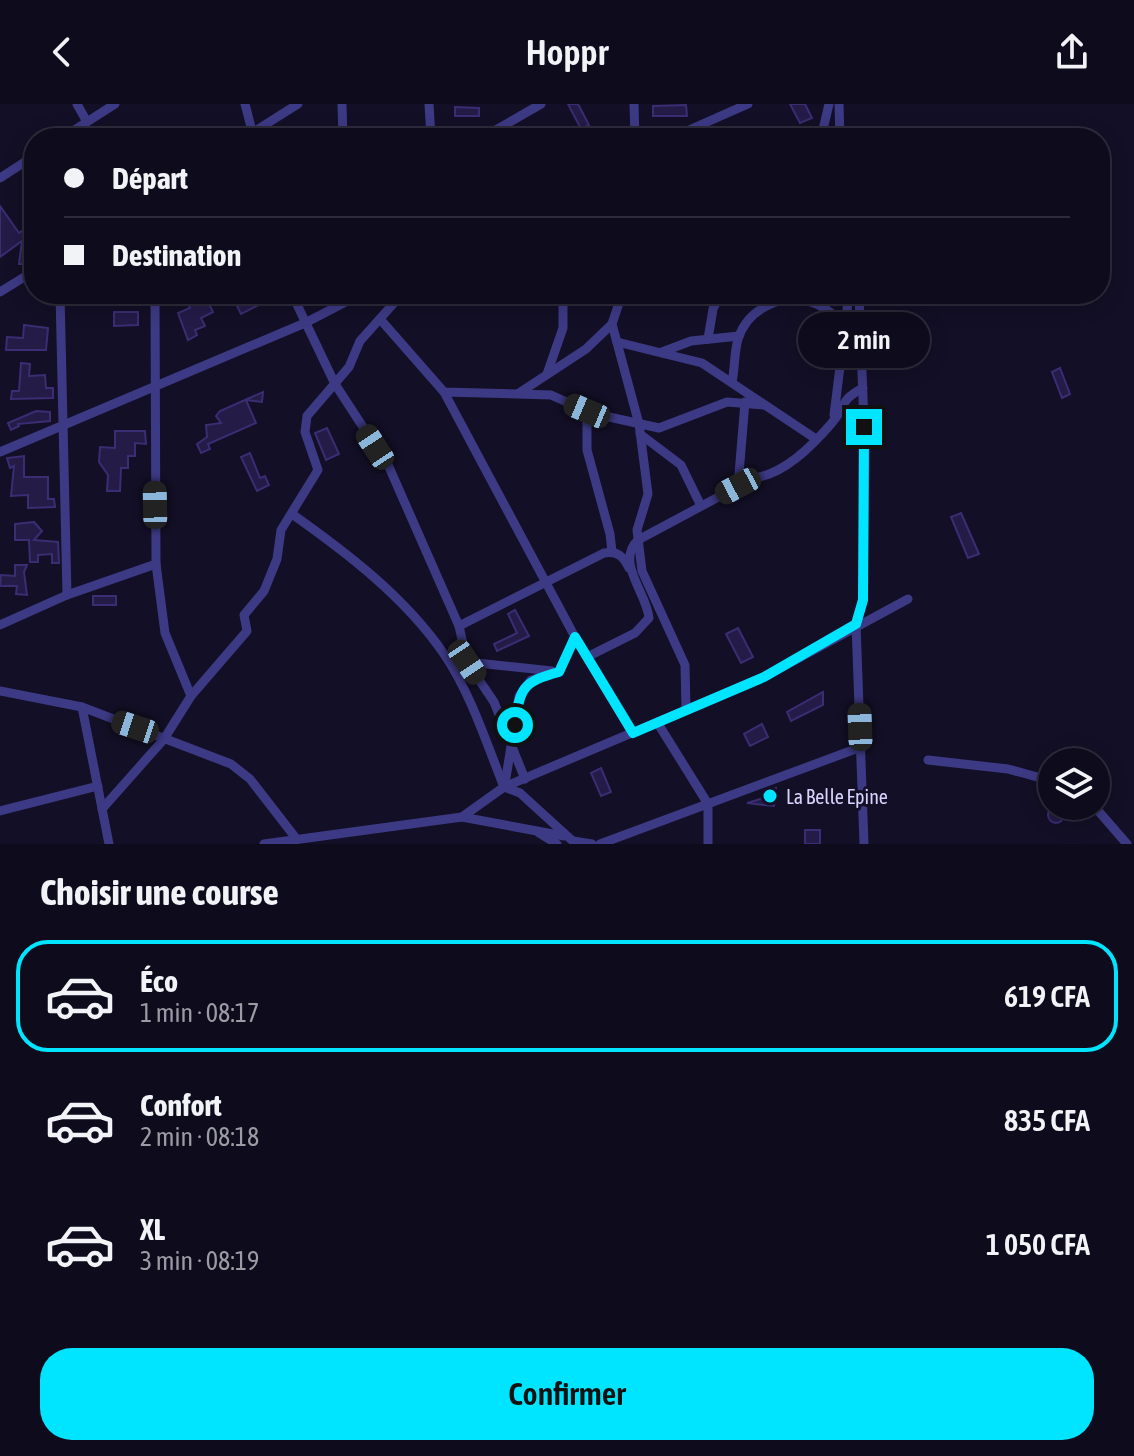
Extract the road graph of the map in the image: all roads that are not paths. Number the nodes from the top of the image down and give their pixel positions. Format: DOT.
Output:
graph roads {
  1 [pos="77,104"];
  2 [pos="115,104"];
  3 [pos="245,104"];
  4 [pos="298,104"];
  5 [pos="342,104"];
  6 [pos="429,104"];
  7 [pos="541,104"];
  8 [pos="634,104"];
  9 [pos="748,104"];
  10 [pos="829,104"];
  11 [pos="839,104"];
  12 [pos="87,122"];
  13 [pos="78,128"];
  14 [pos="249,128"];
  15 [pos="262,128"];
  16 [pos="343,128"];
  17 [pos="430,128"];
  18 [pos="499,128"];
  19 [pos="635,128"];
  20 [pos="696,128"];
  21 [pos="823,128"];
  22 [pos="840,128"];
  23 [pos="24,162"];
  24 [pos="0,178"];
  25 [pos="24,277"];
  26 [pos="0,292"];
  27 [pos="60,304"];
  28 [pos="155,304"];
  29 [pos="296,304"];
  30 [pos="342,304"];
  31 [pos="393,304"];
  32 [pos="563,304"];
  33 [pos="619,304"];
  34 [pos="715,304"];
  35 [pos="772,304"];
  36 [pos="816,304"];
  37 [pos="848,304"];
  38 [pos="859,304"];
  39 [pos="380,319"];
  40 [pos="305,323"];
  41 [pos="612,324"];
  42 [pos="845,324"];
  43 [pos="739,336"];
  44 [pos="708,339"];
  45 [pos="617,342"];
  46 [pos="662,352"];
  47 [pos="547,374"];
  48 [pos="732,382"];
  49 [pos="335,384"];
  50 [pos="154,387"];
  51 [pos="863,388"];
  52 [pos="444,392"];
  53 [pos="745,392"];
  54 [pos="518,394"];
  55 [pos="745,405"];
  56 [pos="764,405"];
  57 [pos="587,411"];
  58 [pos="833,422"];
  59 [pos="66,425"];
  60 [pos="640,429"];
  61 [pos="816,439"];
  62 [pos="0,452"];
  63 [pos="738,486"];
  64 [pos="701,506"];
  65 [pos="292,514"];
  66 [pos="638,540"];
  67 [pos="612,552"];
  68 [pos="156,564"];
  69 [pos="631,571"];
  70 [pos="548,583"];
  71 [pos="67,595"];
  72 [pos="908,599"];
  73 [pos="856,624"];
  74 [pos="0,625"];
  75 [pos="459,626"];
  76 [pos="575,637"];
  77 [pos="445,655"];
  78 [pos="587,657"];
  79 [pos="467,662"];
  80 [pos="559,672"];
  81 [pos="0,691"];
  82 [pos="191,696"];
  83 [pos="82,707"];
  84 [pos="686,710"];
  85 [pos="657,722"];
  86 [pos="633,733"];
  87 [pos="164,739"];
  88 [pos="511,746"];
  89 [pos="861,747"];
  90 [pos="928,760"];
  91 [pos="1038,777"];
  92 [pos="525,779"];
  93 [pos="98,786"];
  94 [pos="504,787"];
  95 [pos="708,804"];
  96 [pos="102,809"];
  97 [pos="0,811"];
  98 [pos="462,817"];
  99 [pos="1106,820"];
  100 [pos="535,830"];
  101 [pos="295,837"];
  102 [pos="317,840"];
  103 [pos="572,840"];
  104 [pos="109,844"];
  105 [pos="264,844"];
  106 [pos="557,844"];
  107 [pos="592,844"];
  108 [pos="600,844"];
  109 [pos="708,844"];
  110 [pos="864,844"];
  111 [pos="1127,844"];
  1 -- 12 [label="street"];
  2 -- 12 [label="street"];
  3 -- 14 [label="street"];
  4 -- 15 [label="street"];
  5 -- 16 [label="street"];
  6 -- 17 [label="street"];
  7 -- 18 [label="street"];
  8 -- 19 [label="street"];
  9 -- 20 [label="street"];
  10 -- 21 [label="street"];
  11 -- 22 [label="street"];
  12 -- 13 [label="street"];
  23 -- 24 [label="street"];
  25 -- 26 [label="street"];
  27 -- 59 [label="street"];
  28 -- 50 [label="street"];
  29 -- 40 [label="street"];
  30 -- 40 [label="street"];
  31 -- 39 [label="street"];
  32 -- 47 [label="street"];
  33 -- 41 [label="street"];
  34 -- 44 [label="street"];
  35 -- 43 [label="street"];
  36 -- 42 [label="street"];
  37 -- 42 [label="street"];
  38 -- 51 [label="street"];
  39 -- 49 [label="street"];
  39 -- 52 [label="street"];
  40 -- 49 [label="street"];
  40 -- 50 [label="street"];
  41 -- 45 [label="street"];
  41 -- 47 [label="street"];
  42 -- 58 [label="street"];
  43 -- 44 [label="street"];
  43 -- 48 [label="street"];
  44 -- 46 [label="street"];
  45 -- 46 [label="street"];
  45 -- 60 [label="street"];
  46 -- 48 [label="street"];
  47 -- 54 [label="street"];
  48 -- 53 [label="street"];
  49 -- 65 [label="street"];
  49 -- 75 [label="street"];
  50 -- 59 [label="street"];
  50 -- 68 [label="street"];
  51 -- 58 [label="street"];
  51 -- 73 [label="street"];
  52 -- 54 [label="street"];
  52 -- 70 [label="street"];
  53 -- 55 [label="street"];
  53 -- 56 [label="street"];
  54 -- 57 [label="street"];
  55 -- 56 [label="street"];
  55 -- 60 [label="street"];
  55 -- 63 [label="street"];
  56 -- 61 [label="street"];
  57 -- 60 [label="street"];
  57 -- 67 [label="street"];
  58 -- 61 [label="street"];
  59 -- 62 [label="street"];
  59 -- 71 [label="street"];
  60 -- 64 [label="street"];
  60 -- 66 [label="street"];
  61 -- 63 [label="street"];
  63 -- 64 [label="street"];
  64 -- 66 [label="street"];
  65 -- 77 [label="street"];
  65 -- 82 [label="street"];
  66 -- 69 [label="street"];
  66 -- 84 [label="street"];
  67 -- 69 [label="street"];
  67 -- 70 [label="street"];
  68 -- 71 [label="street"];
  68 -- 82 [label="street"];
  69 -- 78 [label="street"];
  70 -- 75 [label="street"];
  70 -- 76 [label="street"];
  71 -- 74 [label="street"];
  72 -- 73 [label="street"];
  73 -- 84 [label="street"];
  73 -- 89 [label="street"];
  75 -- 79 [label="street"];
  76 -- 78 [label="street"];
  76 -- 80 [label="street"];
  77 -- 79 [label="street"];
  77 -- 94 [label="street"];
  78 -- 86 [label="street"];
  79 -- 80 [label="street"];
  79 -- 88 [label="street"];
  80 -- 88 [label="street"];
  81 -- 83 [label="street"];
  82 -- 87 [label="street"];
  83 -- 87 [label="street"];
  83 -- 93 [label="street"];
  84 -- 85 [label="street"];
  85 -- 86 [label="street"];
  85 -- 95 [label="street"];
  86 -- 92 [label="street"];
  87 -- 96 [label="street"];
  87 -- 101 [label="street"];
  88 -- 92 [label="street"];
  88 -- 94 [label="street"];
  89 -- 95 [label="street"];
  89 -- 110 [label="street"];
  90 -- 91 [label="street"];
  92 -- 94 [label="street"];
  93 -- 96 [label="street"];
  93 -- 97 [label="street"];
  94 -- 98 [label="street"];
  94 -- 103 [label="street"];
  95 -- 108 [label="street"];
  95 -- 109 [label="street"];
  96 -- 104 [label="street"];
  98 -- 100 [label="street"];
  98 -- 102 [label="street"];
  99 -- 111 [label="street"];
  100 -- 103 [label="street"];
  100 -- 106 [label="street"];
  101 -- 102 [label="street"];
  101 -- 105 [label="street"];
  103 -- 107 [label="street"];
}
